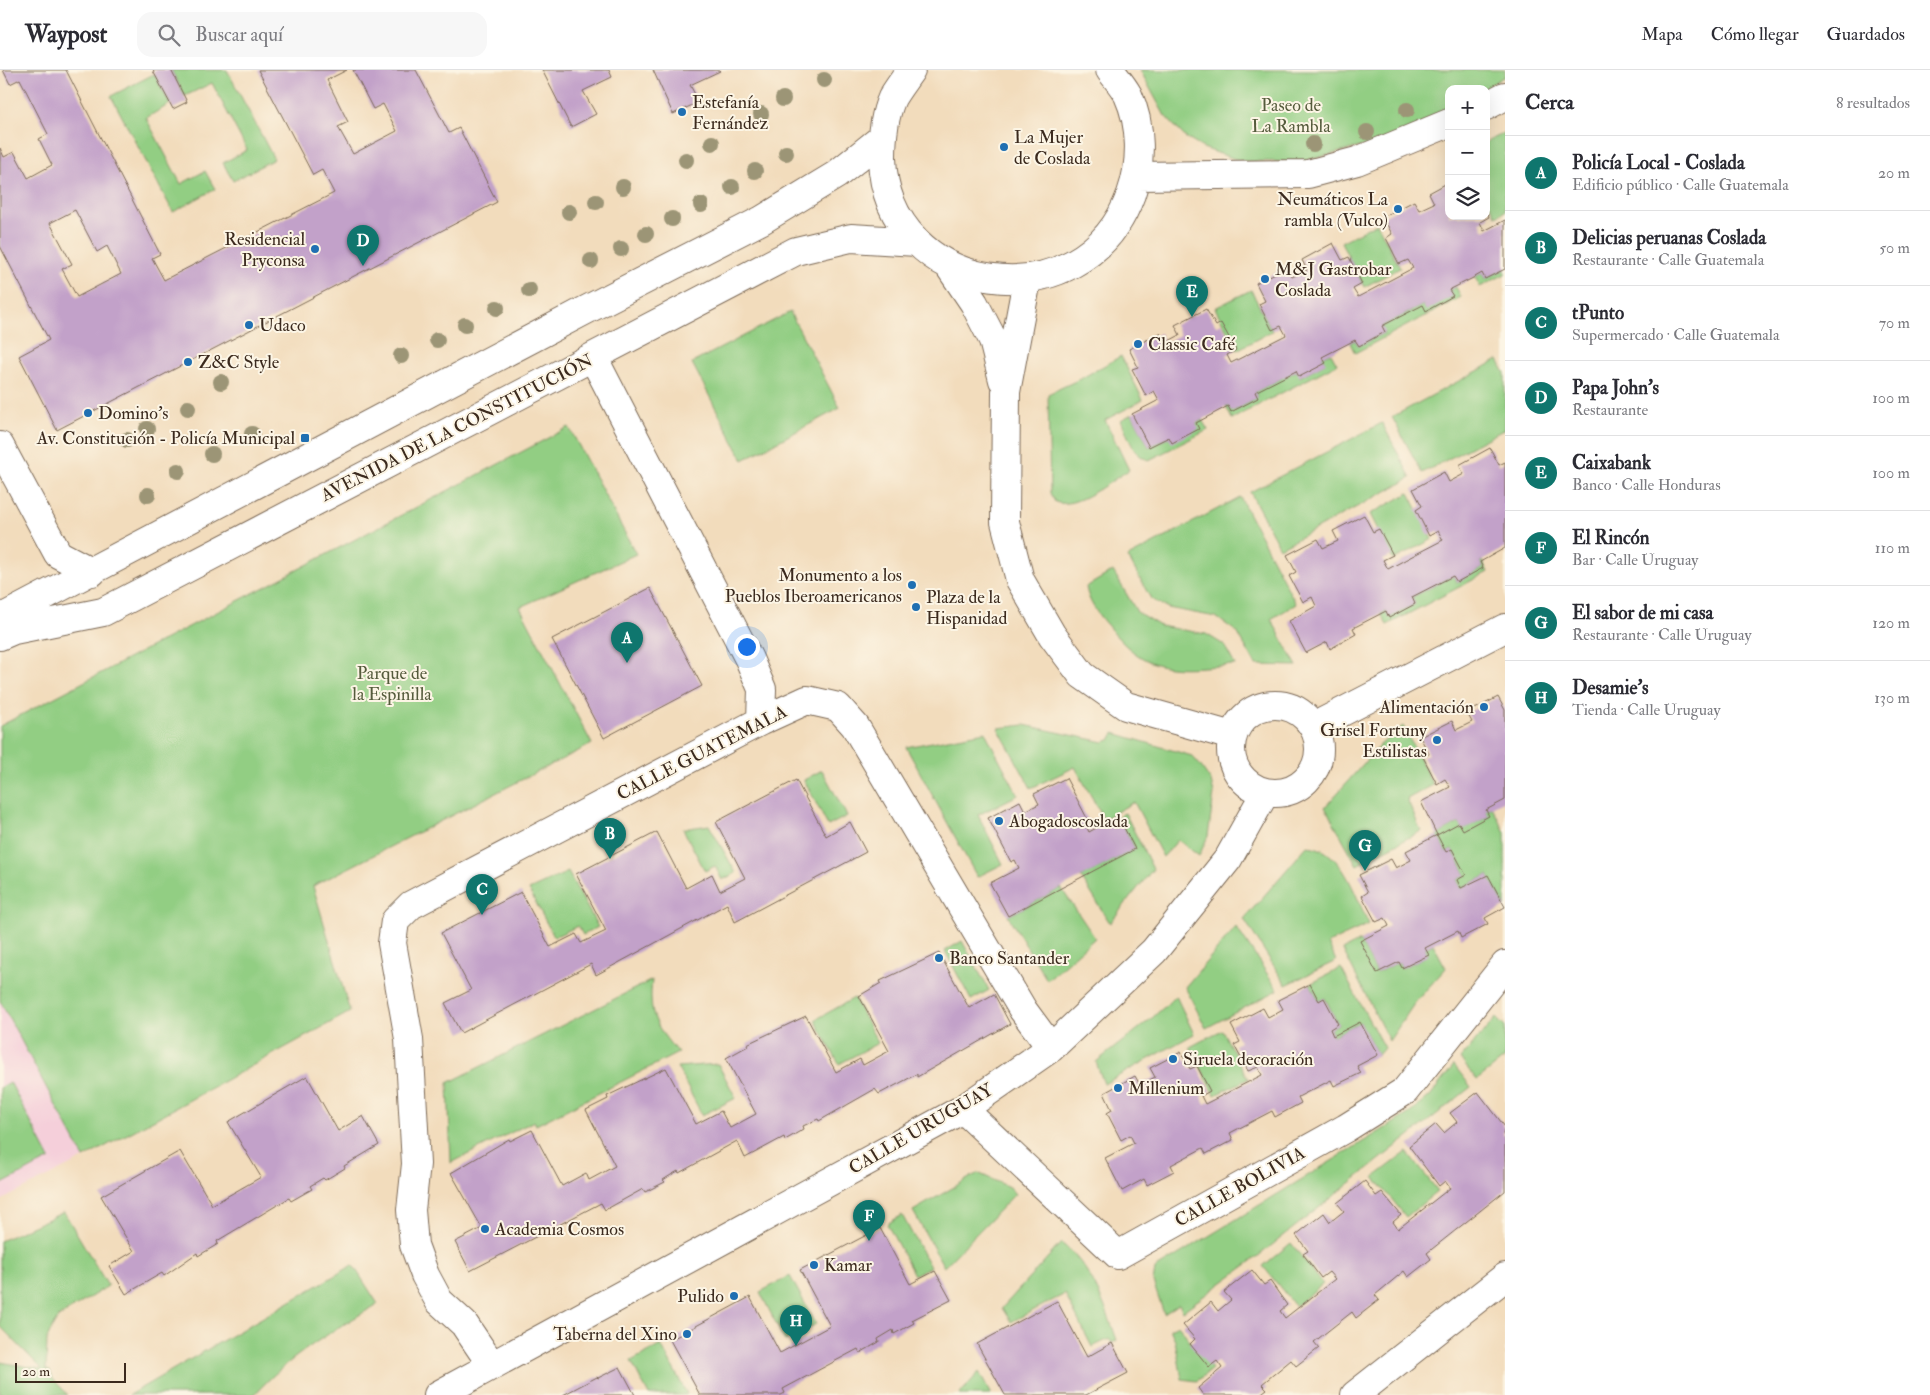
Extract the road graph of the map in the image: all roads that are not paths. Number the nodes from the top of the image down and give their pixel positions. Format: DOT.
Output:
graph roads {
  1 [pos="911,70"];
  2 [pos="1110,70"];
  3 [pos="1505,96"];
  4 [pos="1490,104"];
  5 [pos="1445,125"];
  6 [pos="882,138"];
  7 [pos="1138,176"];
  8 [pos="917,242"];
  9 [pos="949,266"];
  10 [pos="1027,280"];
  11 [pos="593,356"];
  12 [pos="1006,392"];
  13 [pos="0,446"];
  14 [pos="92,572"];
  15 [pos="0,619"];
  16 [pos="1505,628"];
  17 [pos="0,636"];
  18 [pos="761,721"];
  19 [pos="1315,726"];
  20 [pos="1232,736"];
  21 [pos="1265,793"];
  22 [pos="1505,965"];
  23 [pos="1051,1048"];
  24 [pos="963,1110"];
  25 [pos="1505,1278"];
  26 [pos="491,1364"];
  27 [pos="438,1395"];
  28 [pos="1355,1395"];
  1 -- 6 [label="street"];
  2 -- 7 [label="street"];
  3 -- 4 [label="street"];
  5 -- 7 [label="street"];
  6 -- 8 [label="street"];
  6 -- 14 [label="street"];
  7 -- 10 [label="street"];
  8 -- 9 [label="street"];
  8 -- 11 [label="street, AVENIDA DE LA CONSTITUCIÓN"];
  9 -- 10 [label="street"];
  9 -- 12 [label="street"];
  10 -- 12 [label="street"];
  11 -- 17 [label="street, AVENIDA DE LA CONSTITUCIÓN"];
  11 -- 18 [label="street"];
  12 -- 20 [label="street"];
  13 -- 14 [label="street"];
  14 -- 15 [label="street"];
  16 -- 19 [label="street"];
  18 -- 23 [label="street, CALLE GUATEMALA"];
  18 -- 26 [label="street, CALLE GUATEMALA"];
  19 -- 20 [label="street"];
  19 -- 21 [label="street"];
  20 -- 21 [label="street"];
  21 -- 23 [label="street, CALLE URUGUAY"];
  22 -- 24 [label="street, CALLE BOLIVIA"];
  23 -- 24 [label="street, CALLE URUGUAY"];
  24 -- 26 [label="street, CALLE URUGUAY"];
  25 -- 28 [label="street"];
  26 -- 27 [label="street, CALLE URUGUAY"];
}
